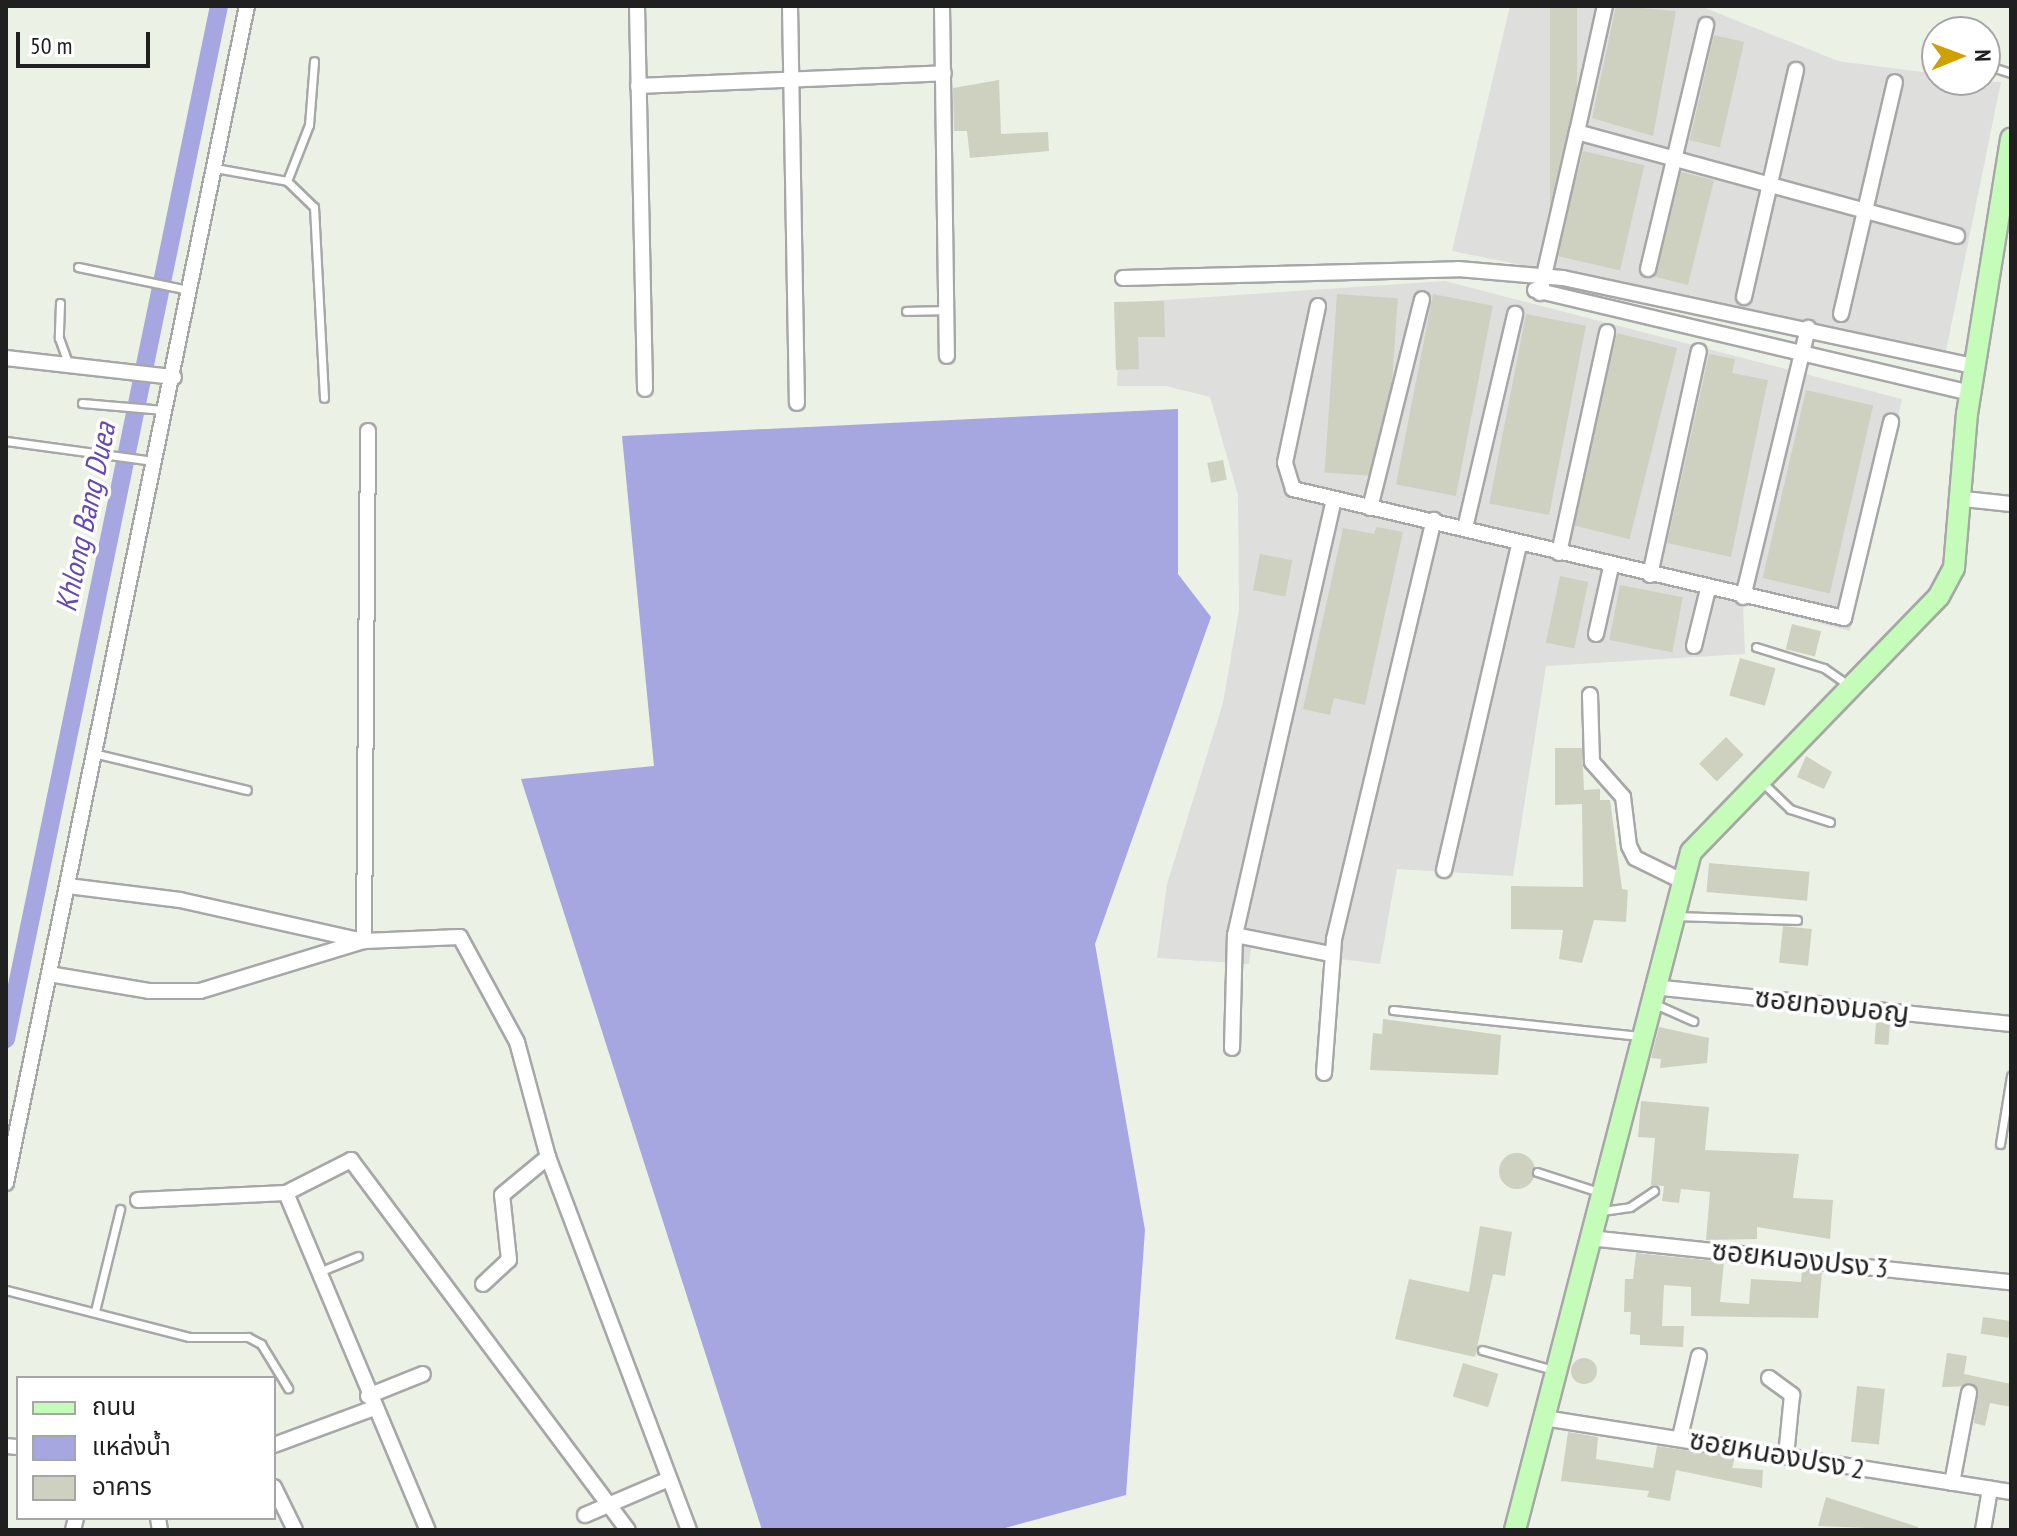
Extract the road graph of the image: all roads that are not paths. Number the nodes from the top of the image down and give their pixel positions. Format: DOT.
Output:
graph roads {
  1 [pos="247,6"];
  2 [pos="637,6"];
  3 [pos="790,6"];
  4 [pos="942,6"];
  5 [pos="1605,6"];
  6 [pos="1706,25"];
  7 [pos="314,61"];
  8 [pos="1796,70"];
  9 [pos="944,73"];
  10 [pos="791,82"];
  11 [pos="1895,82"];
  12 [pos="638,86"];
  13 [pos="1577,132"];
  14 [pos="2011,138"];
  15 [pos="1675,159"];
  16 [pos="215,168"];
  17 [pos="287,181"];
  18 [pos="1770,183"];
  19 [pos="1866,208"];
  20 [pos="1957,236"];
  21 [pos="78,267"];
  22 [pos="1648,269"];
  23 [pos="1544,276"];
  24 [pos="1123,278"];
  25 [pos="1518,279"];
  26 [pos="183,289"];
  27 [pos="1540,293"];
  28 [pos="1744,297"];
  29 [pos="1422,299"];
  30 [pos="1678,301"];
  31 [pos="60,303"];
  32 [pos="1318,306"];
  33 [pos="947,310"];
  34 [pos="906,311"];
  35 [pos="1515,314"];
  36 [pos="1841,314"];
  37 [pos="1672,325"];
  38 [pos="1808,328"];
  39 [pos="1607,332"];
  40 [pos="1904,350"];
  41 [pos="1699,351"];
  42 [pos="1803,353"];
  43 [pos="947,356"];
  44 [pos="6,358"];
  45 [pos="69,365"];
  46 [pos="1974,366"];
  47 [pos="1897,375"];
  48 [pos="174,377"];
  49 [pos="645,389"];
  50 [pos="1970,393"];
  51 [pos="324,398"];
  52 [pos="82,403"];
  53 [pos="797,403"];
  54 [pos="167,411"];
  55 [pos="1891,422"];
  56 [pos="368,431"];
  57 [pos="6,441"];
  58 [pos="156,462"];
  59 [pos="1964,499"];
  60 [pos="1334,500"];
  61 [pos="2011,504"];
  62 [pos="1370,508"];
  63 [pos="1434,520"];
  64 [pos="1465,528"];
  65 [pos="1519,544"];
  66 [pos="1559,553"];
  67 [pos="1611,567"];
  68 [pos="1650,575"];
  69 [pos="1708,589"];
  70 [pos="1743,597"];
  71 [pos="1596,634"];
  72 [pos="1694,646"];
  73 [pos="1756,647"];
  74 [pos="1852,687"];
  75 [pos="1590,695"];
  76 [pos="97,754"];
  77 [pos="1760,781"];
  78 [pos="247,790"];
  79 [pos="1830,822"];
  80 [pos="1444,870"];
  81 [pos="1680,880"];
  82 [pos="68,886"];
  83 [pos="1671,916"];
  84 [pos="1797,920"];
  85 [pos="1235,935"];
  86 [pos="364,941"];
  87 [pos="1331,954"];
  88 [pos="49,974"];
  89 [pos="1651,995"];
  90 [pos="1393,1010"];
  91 [pos="1693,1021"];
  92 [pos="2011,1024"];
  93 [pos="1640,1036"];
  94 [pos="1232,1048"];
  95 [pos="1324,1073"];
  96 [pos="2011,1076"];
  97 [pos="2000,1144"];
  98 [pos="548,1157"];
  99 [pos="1537,1172"];
  100 [pos="6,1183"];
  101 [pos="1654,1191"];
  102 [pos="286,1193"];
  103 [pos="138,1200"];
  104 [pos="1599,1202"];
  105 [pos="120,1209"];
  106 [pos="1589,1238"];
  107 [pos="358,1256"];
  108 [pos="318,1273"];
  109 [pos="2011,1282"];
  110 [pos="483,1284"];
  111 [pos="6,1290"];
  112 [pos="95,1311"];
  113 [pos="1482,1350"];
  114 [pos="1699,1356"];
  115 [pos="1547,1368"];
  116 [pos="423,1374"];
  117 [pos="1769,1378"];
  118 [pos="288,1388"];
  119 [pos="1969,1393"];
  120 [pos="371,1402"];
  121 [pos="1544,1418"];
  122 [pos="1680,1437"];
  123 [pos="276,1444"];
  124 [pos="1786,1456"];
  125 [pos="669,1479"];
  126 [pos="1952,1483"];
  127 [pos="1990,1489"];
  128 [pos="276,1491"];
  129 [pos="2011,1492"];
  130 [pos="609,1505"];
  131 [pos="585,1515"];
  132 [pos="295,1530"];
  133 [pos="428,1530"];
  134 [pos="628,1530"];
  135 [pos="689,1530"];
  136 [pos="1515,1530"];
  137 [pos="1983,1530"];
  1 -- 16 [label="street"];
  2 -- 12 [label="street"];
  3 -- 10 [label="street"];
  4 -- 9 [label="street"];
  5 -- 13 [label="street"];
  6 -- 15 [label="street"];
  7 -- 17 [label="lane"];
  8 -- 18 [label="street"];
  9 -- 10 [label="street"];
  9 -- 33 [label="street"];
  10 -- 12 [label="street"];
  10 -- 53 [label="street"];
  11 -- 19 [label="street"];
  12 -- 49 [label="street"];
  13 -- 15 [label="street"];
  13 -- 23 [label="street"];
  14 -- 46 [label="street"];
  15 -- 18 [label="street"];
  15 -- 22 [label="street"];
  16 -- 17 [label="lane"];
  16 -- 26 [label="street"];
  17 -- 51 [label="lane"];
  18 -- 19 [label="street"];
  18 -- 28 [label="street"];
  19 -- 20 [label="street"];
  19 -- 36 [label="street"];
  21 -- 26 [label="lane"];
  23 -- 25 [label="street"];
  23 -- 27 [label="street"];
  23 -- 30 [label="street"];
  24 -- 25 [label="street"];
  25 -- 27 [label="street"];
  26 -- 48 [label="street"];
  27 -- 37 [label="street"];
  29 -- 62 [label="street"];
  30 -- 37 [label="street"];
  30 -- 38 [label="street"];
  31 -- 45 [label="lane"];
  32 -- 60 [label="street"];
  33 -- 34 [label="lane"];
  33 -- 43 [label="street"];
  35 -- 64 [label="street"];
  37 -- 42 [label="street"];
  38 -- 40 [label="street"];
  38 -- 42 [label="street"];
  39 -- 66 [label="street"];
  40 -- 46 [label="street"];
  40 -- 47 [label="street"];
  41 -- 68 [label="street"];
  42 -- 47 [label="street"];
  42 -- 70 [label="street"];
  44 -- 45 [label="street"];
  45 -- 48 [label="street"];
  46 -- 50 [label="street"];
  47 -- 50 [label="street"];
  48 -- 54 [label="street"];
  50 -- 59 [label="street"];
  52 -- 54 [label="lane"];
  54 -- 58 [label="street"];
  55 -- 70 [label="street"];
  56 -- 86 [label="street"];
  57 -- 58 [label="lane"];
  58 -- 76 [label="street"];
  59 -- 61 [label="street"];
  59 -- 74 [label="street"];
  60 -- 62 [label="street"];
  60 -- 85 [label="street"];
  62 -- 63 [label="street"];
  63 -- 64 [label="street"];
  63 -- 87 [label="street"];
  64 -- 65 [label="street"];
  65 -- 66 [label="street"];
  65 -- 80 [label="street"];
  66 -- 67 [label="street"];
  67 -- 68 [label="street"];
  67 -- 71 [label="street"];
  68 -- 69 [label="street"];
  69 -- 70 [label="street"];
  69 -- 72 [label="street"];
  73 -- 74 [label="lane"];
  74 -- 77 [label="street"];
  75 -- 81 [label="street"];
  76 -- 78 [label="lane"];
  76 -- 82 [label="street"];
  77 -- 79 [label="lane"];
  77 -- 81 [label="street"];
  81 -- 83 [label="street"];
  82 -- 86 [label="street"];
  82 -- 88 [label="street"];
  83 -- 84 [label="lane"];
  83 -- 89 [label="street"];
  85 -- 87 [label="street"];
  85 -- 94 [label="street"];
  86 -- 88 [label="street"];
  86 -- 98 [label="street"];
  87 -- 95 [label="street"];
  88 -- 100 [label="street"];
  89 -- 91 [label="lane"];
  89 -- 92 [label="street, ซอยทองมอญ"];
  89 -- 93 [label="street"];
  90 -- 93 [label="lane"];
  93 -- 104 [label="street"];
  96 -- 97 [label="lane"];
  98 -- 110 [label="street"];
  98 -- 125 [label="street"];
  99 -- 104 [label="lane"];
  101 -- 104 [label="lane"];
  102 -- 103 [label="street"];
  102 -- 108 [label="street"];
  102 -- 130 [label="street"];
  104 -- 106 [label="street"];
  105 -- 112 [label="lane"];
  106 -- 109 [label="street, ซอยหนองปรง 3"];
  106 -- 115 [label="street"];
  107 -- 108 [label="lane"];
  108 -- 120 [label="street"];
  111 -- 112 [label="lane"];
  112 -- 118 [label="lane"];
  113 -- 115 [label="lane"];
  114 -- 122 [label="street"];
  115 -- 121 [label="street"];
  116 -- 120 [label="street"];
  117 -- 124 [label="street"];
  119 -- 126 [label="street"];
  120 -- 123 [label="street"];
  120 -- 133 [label="street"];
  121 -- 122 [label="street, ซอยหนองปรง 2"];
  121 -- 136 [label="street"];
  122 -- 124 [label="street, ซอยหนองปรง 2"];
  124 -- 126 [label="street, ซอยหนองปรง 2"];
  125 -- 130 [label="street"];
  125 -- 135 [label="street"];
  126 -- 127 [label="street, ซอยหนองปรง 2"];
  127 -- 129 [label="street, ซอยหนองปรง 2"];
  127 -- 137 [label="street"];
  128 -- 132 [label="street"];
  130 -- 131 [label="street"];
  130 -- 134 [label="street"];
}
